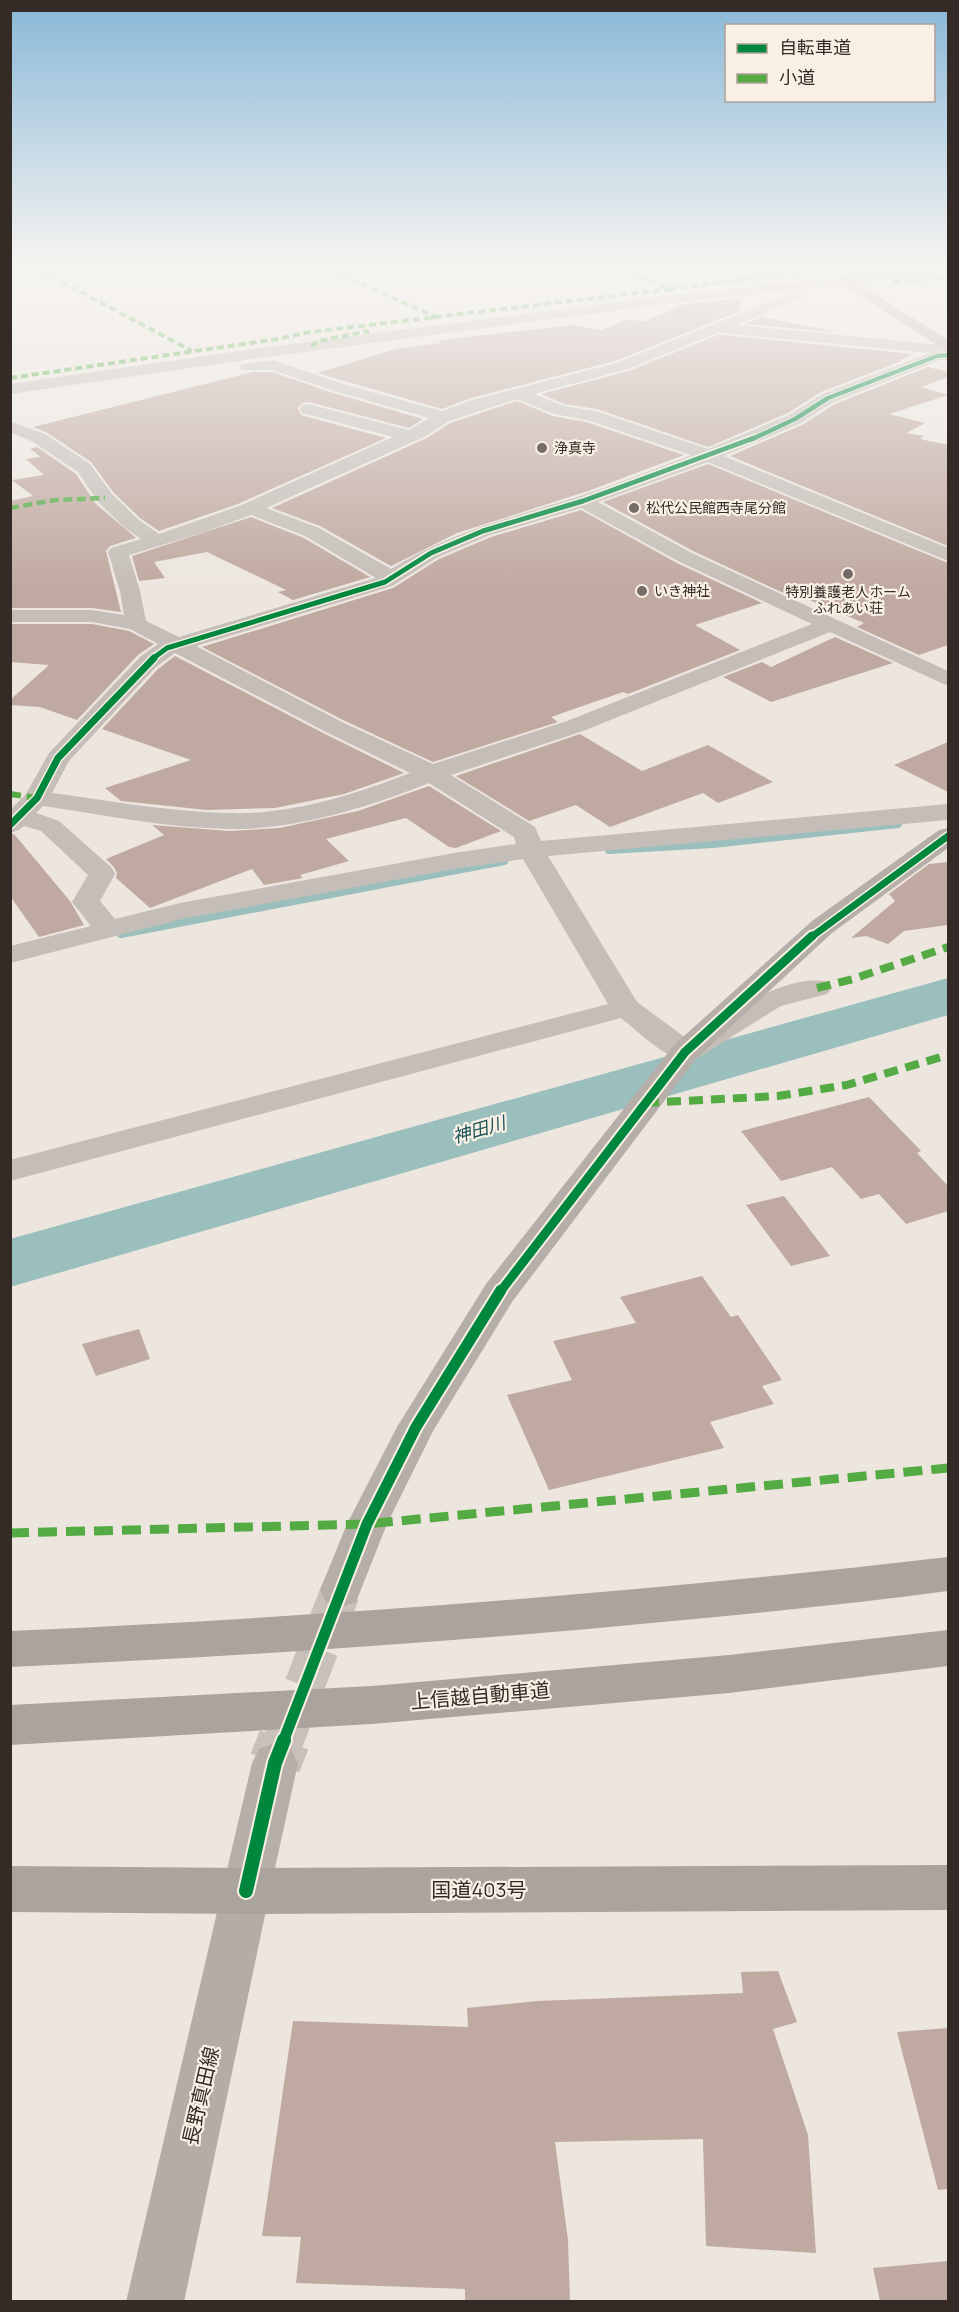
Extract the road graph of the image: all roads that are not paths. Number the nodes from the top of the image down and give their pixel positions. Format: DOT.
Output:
graph roads {
  1 [pos="116,374"];
  2 [pos="176,374"];
  3 [pos="299,374"];
  4 [pos="593,374"];
  5 [pos="891,374"];
  6 [pos="10,389"];
  7 [pos="519,394"];
  8 [pos="10,398"];
  9 [pos="309,409"];
  10 [pos="442,417"];
  11 [pos="10,426"];
  12 [pos="410,436"];
  13 [pos="707,455"];
  14 [pos="583,501"];
  15 [pos="250,508"];
  16 [pos="155,540"];
  17 [pos="948,555"];
  18 [pos="391,578"];
  19 [pos="10,616"];
  20 [pos="136,624"];
  21 [pos="829,624"];
  22 [pos="176,644"];
  23 [pos="948,679"];
  24 [pos="431,773"];
  25 [pos="948,812"];
  26 [pos="22,813"];
  27 [pos="948,836"];
  28 [pos="531,850"];
  29 [pos="109,930"];
  30 [pos="10,955"];
  31 [pos="817,988"];
  32 [pos="626,1008"];
  33 [pos="685,1052"];
  34 [pos="10,1171"];
  35 [pos="948,1574"];
  36 [pos="341,1590"];
  37 [pos="948,1648"];
  38 [pos="10,1649"];
  39 [pos="948,1662"];
  40 [pos="729,1674"];
  41 [pos="10,1725"];
  42 [pos="275,1763"];
  43 [pos="948,1888"];
  44 [pos="10,1889"];
  45 [pos="246,1891"];
  46 [pos="155,2301"];
  1 -- 6 [label="street"];
  2 -- 8 [label="street"];
  3 -- 10 [label="street"];
  4 -- 7 [label="street"];
  5 -- 13 [label="street"];
  7 -- 10 [label="street"];
  7 -- 13 [label="street"];
  9 -- 12 [label="street"];
  10 -- 12 [label="street"];
  11 -- 16 [label="street"];
  12 -- 15 [label="street"];
  13 -- 14 [label="street"];
  13 -- 17 [label="street"];
  14 -- 18 [label="street"];
  14 -- 21 [label="street"];
  15 -- 16 [label="street"];
  15 -- 18 [label="street"];
  16 -- 20 [label="street"];
  18 -- 22 [label="street"];
  19 -- 20 [label="street"];
  20 -- 22 [label="street"];
  21 -- 23 [label="street"];
  21 -- 24 [label="street"];
  22 -- 24 [label="street"];
  22 -- 26 [label="street"];
  24 -- 26 [label="street"];
  24 -- 28 [label="street"];
  25 -- 28 [label="street"];
  26 -- 29 [label="street"];
  27 -- 33 [label="street"];
  28 -- 29 [label="street"];
  28 -- 32 [label="street"];
  29 -- 30 [label="street"];
  31 -- 33 [label="street"];
  32 -- 33 [label="street"];
  32 -- 34 [label="street"];
  33 -- 36 [label="street"];
  35 -- 38 [label="highway"];
  37 -- 40 [label="highway, 上信越自動車道"];
  39 -- 40 [label="highway"];
  40 -- 41 [label="highway, 上信越自動車道"];
  42 -- 45 [label="street"];
  43 -- 45 [label="highway, 国道403号"];
  44 -- 45 [label="highway, 国道403号"];
  45 -- 46 [label="main road, 長野真田線"];
}
